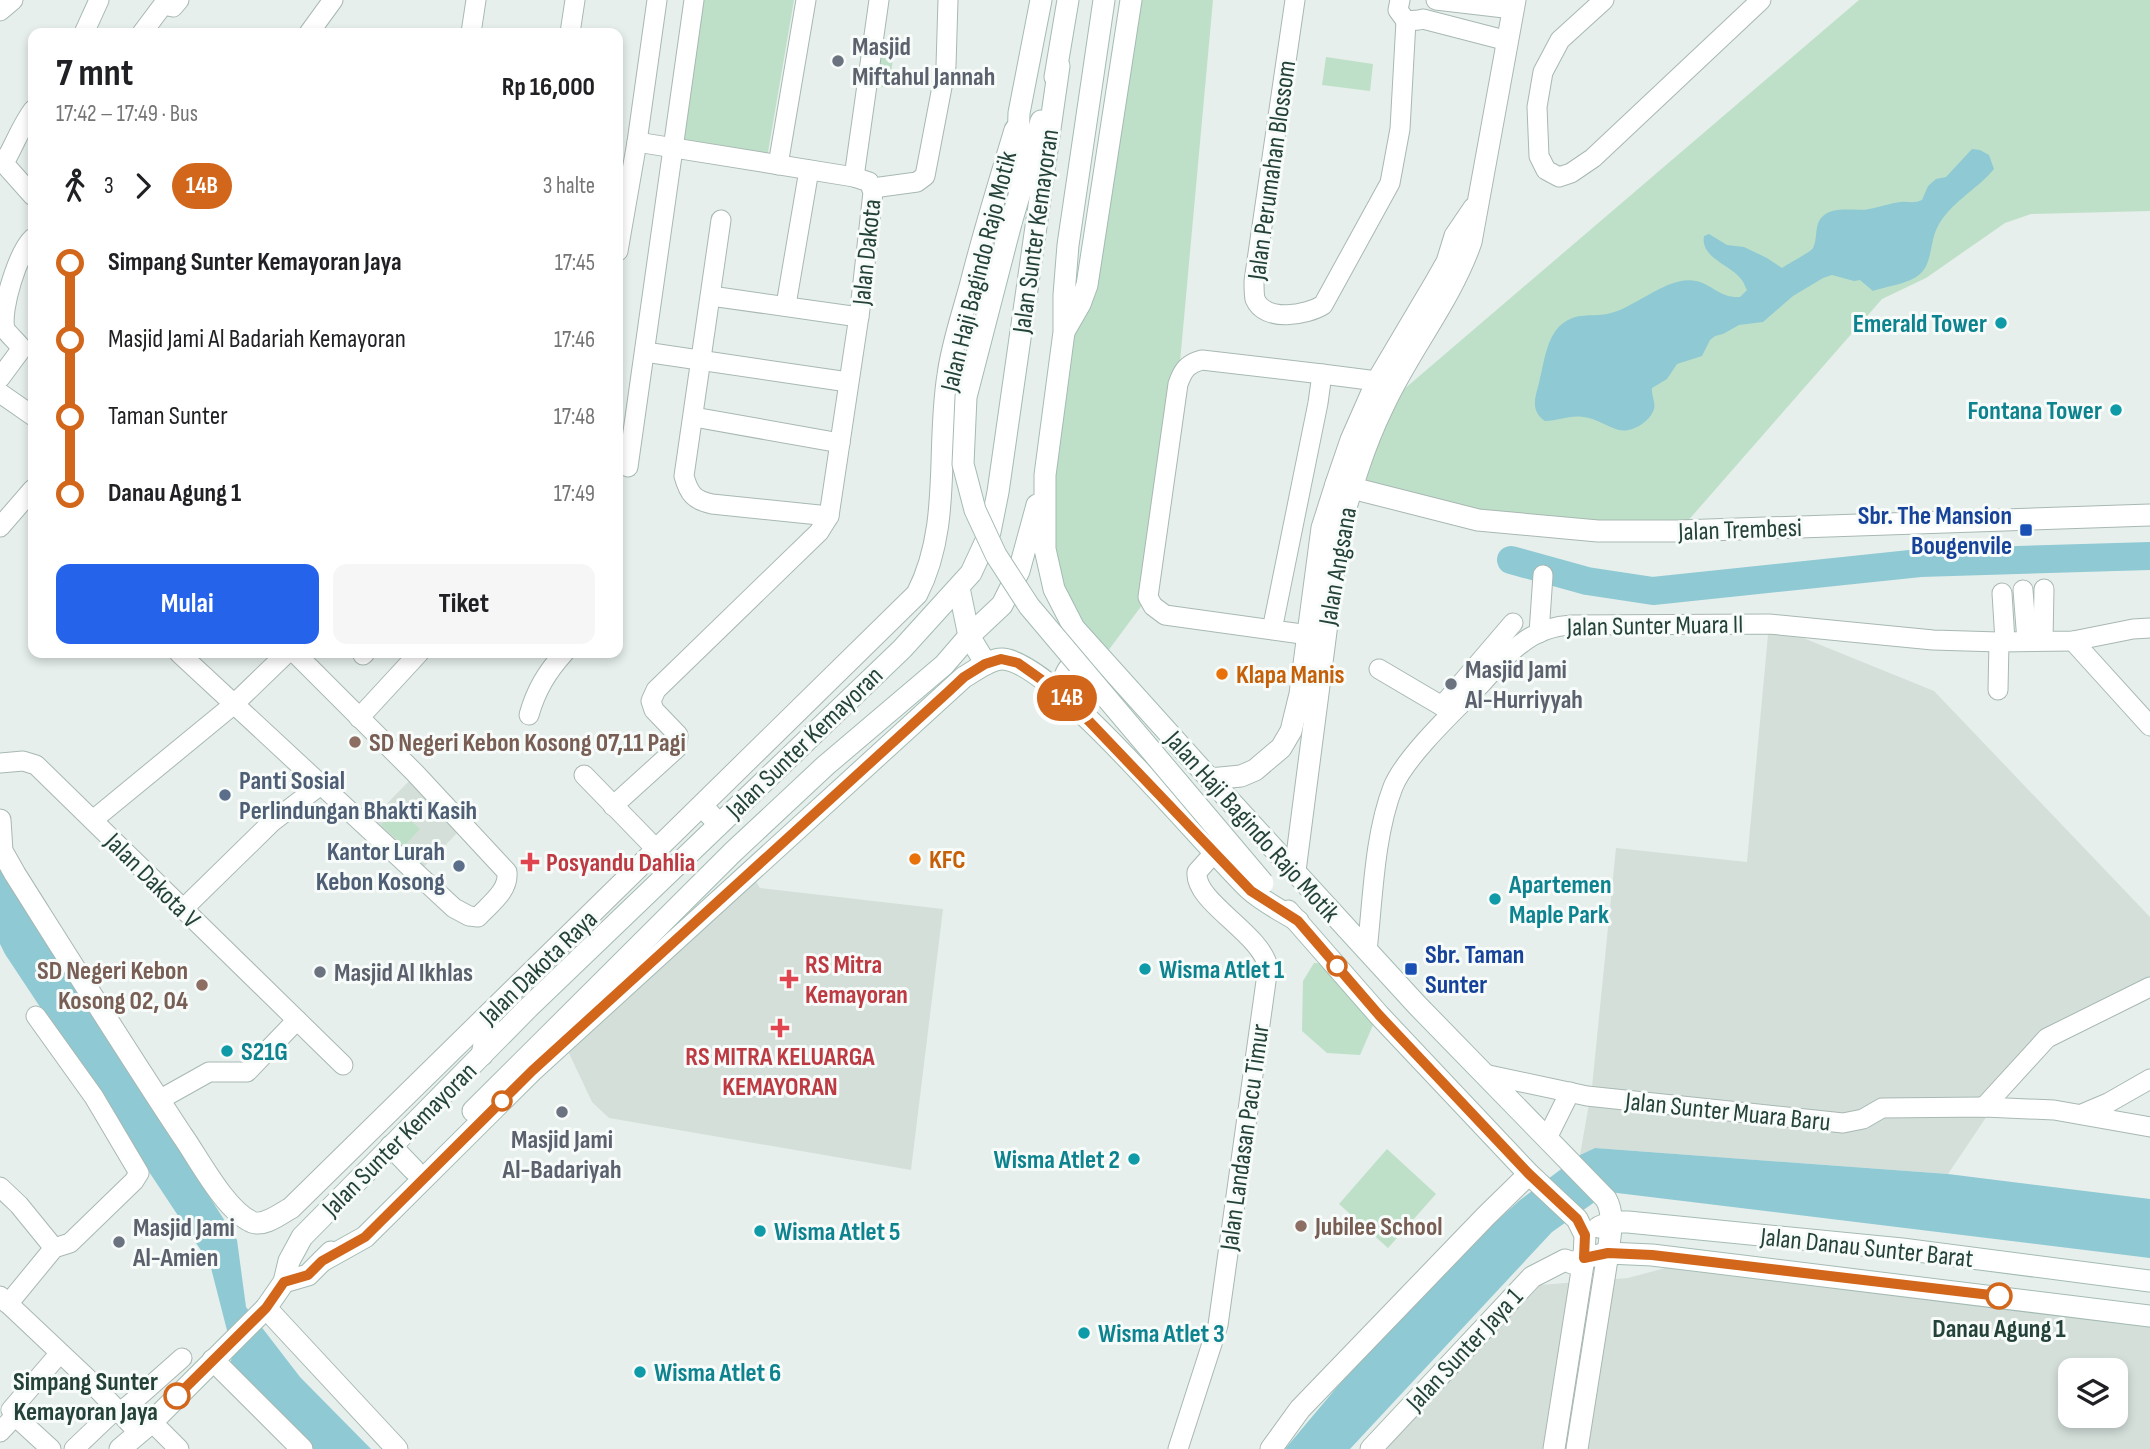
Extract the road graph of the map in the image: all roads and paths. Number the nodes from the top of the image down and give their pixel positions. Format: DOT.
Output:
graph roads {
  1 [pos="13,0"];
  2 [pos="99,0"];
  3 [pos="179,0"];
  4 [pos="333,0"];
  5 [pos="476,0"];
  6 [pos="575,0"];
  7 [pos="657,0"];
  8 [pos="694,0"];
  9 [pos="806,0"];
  10 [pos="879,0"];
  11 [pos="948,0"];
  12 [pos="1041,0"];
  13 [pos="1068,0"];
  14 [pos="1104,0"];
  15 [pos="1131,0"];
  16 [pos="1295,0"];
  17 [pos="1401,0"];
  18 [pos="1436,0"];
  19 [pos="1604,0"];
  20 [pos="1761,0"];
  21 [pos="1514,5"];
  22 [pos="0,11"];
  23 [pos="1418,13"];
  24 [pos="88,28"];
  25 [pos="146,28"];
  26 [pos="313,28"];
  27 [pos="472,28"];
  28 [pos="571,28"];
  29 [pos="1508,41"];
  30 [pos="1059,66"];
  31 [pos="1019,113"];
  32 [pos="28,116"];
  33 [pos="637,142"];
  34 [pos="675,149"];
  35 [pos="2,161"];
  36 [pos="778,165"];
  37 [pos="809,170"];
  38 [pos="855,177"];
  39 [pos="873,188"];
  40 [pos="28,191"];
  41 [pos="1018,195"];
  42 [pos="1477,204"];
  43 [pos="721,220"];
  44 [pos="623,222"];
  45 [pos="28,245"];
  46 [pos="711,296"];
  47 [pos="786,305"];
  48 [pos="859,317"];
  49 [pos="1064,332"];
  50 [pos="28,333"];
  51 [pos="7,335"];
  52 [pos="645,352"];
  53 [pos="701,360"];
  54 [pos="1322,374"];
  55 [pos="0,378"];
  56 [pos="1377,381"];
  57 [pos="848,382"];
  58 [pos="0,393"];
  59 [pos="28,413"];
  60 [pos="694,417"];
  61 [pos="840,443"];
  62 [pos="628,467"];
  63 [pos="1045,475"];
  64 [pos="1344,486"];
  65 [pos="28,502"];
  66 [pos="2150,515"];
  67 [pos="829,516"];
  68 [pos="0,527"];
  69 [pos="1543,575"];
  70 [pos="958,588"];
  71 [pos="2044,589"];
  72 [pos="2023,590"];
  73 [pos="2002,593"];
  74 [pos="916,594"];
  75 [pos="1513,623"];
  76 [pos="2150,628"];
  77 [pos="1272,630"];
  78 [pos="1539,633"];
  79 [pos="1309,635"];
  80 [pos="969,636"];
  81 [pos="2035,640"];
  82 [pos="2002,641"];
  83 [pos="2073,641"];
  84 [pos="184,658"];
  85 [pos="282,658"];
  86 [pos="300,658"];
  87 [pos="414,658"];
  88 [pos="559,658"];
  89 [pos="1102,659"];
  90 [pos="985,664"];
  91 [pos="1379,669"];
  92 [pos="1998,690"];
  93 [pos="1066,697"];
  94 [pos="898,704"];
  95 [pos="233,705"];
  96 [pos="930,709"];
  97 [pos="1448,709"];
  98 [pos="528,715"];
  99 [pos="359,718"];
  100 [pos="2150,726"];
  101 [pos="802,743"];
  102 [pos="0,763"];
  103 [pos="825,766"];
  104 [pos="584,775"];
  105 [pos="1210,779"];
  106 [pos="322,784"];
  107 [pos="614,806"];
  108 [pos="702,806"];
  109 [pos="0,820"];
  110 [pos="93,820"];
  111 [pos="719,824"];
  112 [pos="657,850"];
  113 [pos="733,852"];
  114 [pos="1214,852"];
  115 [pos="1294,871"];
  116 [pos="735,887"];
  117 [pos="182,910"];
  118 [pos="1298,921"];
  119 [pos="1367,951"];
  120 [pos="2150,987"];
  121 [pos="490,1013"];
  122 [pos="36,1016"];
  123 [pos="298,1020"];
  124 [pos="482,1055"];
  125 [pos="343,1065"];
  126 [pos="527,1065"];
  127 [pos="1484,1074"];
  128 [pos="2150,1079"];
  129 [pos="1570,1092"];
  130 [pos="159,1100"];
  131 [pos="1984,1107"];
  132 [pos="2080,1114"];
  133 [pos="2150,1127"];
  134 [pos="1554,1144"];
  135 [pos="391,1146"];
  136 [pos="414,1170"];
  137 [pos="1534,1179"];
  138 [pos="0,1187"];
  139 [pos="1611,1222"];
  140 [pos="1579,1224"];
  141 [pos="54,1248"];
  142 [pos="1608,1253"];
  143 [pos="1574,1259"];
  144 [pos="322,1261"];
  145 [pos="2150,1281"];
  146 [pos="284,1282"];
  147 [pos="4,1300"];
  148 [pos="260,1313"];
  149 [pos="2150,1316"];
  150 [pos="59,1354"];
  151 [pos="218,1356"];
  152 [pos="182,1358"];
  153 [pos="8,1409"];
  154 [pos="116,1409"];
  155 [pos="145,1427"];
  156 [pos="0,1432"];
  157 [pos="51,1449"];
  158 [pos="74,1449"];
  159 [pos="120,1449"];
  160 [pos="179,1449"];
  161 [pos="302,1449"];
  162 [pos="397,1449"];
  163 [pos="1178,1449"];
  164 [pos="1271,1449"];
  165 [pos="1371,1449"];
  166 [pos="1554,1449"];
  167 [pos="1577,1449"];
  1 -- 22 [label="street"];
  2 -- 24 [label="street"];
  3 -- 25 [label="street"];
  4 -- 26 [label="street"];
  5 -- 27 [label="street"];
  6 -- 28 [label="street"];
  7 -- 33 [label="street"];
  8 -- 34 [label="street"];
  9 -- 36 [label="street"];
  10 -- 38 [label="street"];
  11 -- 39 [label="street"];
  12 -- 31 [label="main road, Jalan Haji Bagindo Rajo Motik"];
  13 -- 30 [label="main road, Jalan Haji Bagindo Rajo Motik"];
  14 -- 49 [label="main road, Jalan Haji Bagindo Rajo Motik"];
  15 -- 49 [label="main road, Jalan Haji Bagindo Rajo Motik"];
  16 -- 23 [label="street, Jalan Perumahan Blossom"];
  17 -- 23 [label="street"];
  18 -- 21 [label="street"];
  19 -- 20 [label="street"];
  21 -- 29 [label="main road, Jalan Angsana"];
  23 -- 29 [label="street"];
  29 -- 42 [label="main road, Jalan Angsana"];
  30 -- 41 [label="main road, Jalan Haji Bagindo Rajo Motik"];
  30 -- 70 [label="main road, Jalan Sunter Kemayoran"];
  31 -- 41 [label="main road, Jalan Haji Bagindo Rajo Motik"];
  31 -- 74 [label="main road, Jalan Haji Bagindo Rajo Motik"];
  32 -- 35 [label="street"];
  33 -- 34 [label="street, Jalan Dakota"];
  33 -- 44 [label="street"];
  34 -- 36 [label="street, Jalan Dakota"];
  34 -- 52 [label="street"];
  35 -- 40 [label="street"];
  36 -- 37 [label="street, Jalan Dakota"];
  37 -- 38 [label="street, Jalan Dakota"];
  37 -- 47 [label="street"];
  38 -- 39 [label="street, Jalan Dakota"];
  39 -- 48 [label="street, Jalan Dakota"];
  41 -- 118 [label="main road, Jalan Haji Bagindo Rajo Motik, bridge"];
  42 -- 56 [label="main road, Jalan Angsana"];
  42 -- 64 [label="main road, Jalan Angsana"];
  43 -- 46 [label="street"];
  45 -- 51 [label="street"];
  46 -- 47 [label="street"];
  46 -- 53 [label="street"];
  47 -- 48 [label="street"];
  48 -- 57 [label="street, Jalan Dakota"];
  49 -- 63 [label="main road, Jalan Haji Bagindo Rajo Motik"];
  50 -- 51 [label="street"];
  51 -- 55 [label="street"];
  52 -- 53 [label="street"];
  52 -- 62 [label="street"];
  53 -- 57 [label="street"];
  53 -- 60 [label="street"];
  54 -- 56 [label="street"];
  54 -- 77 [label="street"];
  54 -- 77 [label="street"];
  56 -- 64 [label="main road, Jalan Angsana"];
  57 -- 61 [label="street, Jalan Dakota"];
  58 -- 59 [label="street"];
  60 -- 61 [label="street"];
  60 -- 67 [label="street"];
  61 -- 67 [label="street, Jalan Dakota"];
  63 -- 80 [label="main road, Jalan Sunter Kemayoran"];
  63 -- 89 [label="main road, Jalan Haji Bagindo Rajo Motik"];
  64 -- 66 [label="main road, Jalan Trembesi"];
  64 -- 79 [label="main road, Jalan Angsana"];
  64 -- 115 [label="main road, Jalan Angsana"];
  65 -- 68 [label="street"];
  67 -- 107 [label="street, Jalan Dakota"];
  69 -- 78 [label="street"];
  70 -- 80 [label="main road"];
  70 -- 101 [label="main road, Jalan Sunter Kemayoran"];
  71 -- 81 [label="street"];
  72 -- 81 [label="street"];
  73 -- 82 [label="street"];
  74 -- 108 [label="main road, Jalan Dakota Raya"];
  75 -- 97 [label="street"];
  76 -- 83 [label="street, Jalan Sunter Muara II"];
  77 -- 79 [label="street"];
  78 -- 82 [label="street, Jalan Sunter Muara II"];
  78 -- 97 [label="street, Jalan Sunter Muara II"];
  79 -- 105 [label="main road, Jalan Angsana"];
  80 -- 90 [label="main road"];
  80 -- 94 [label="main road, Jalan Sunter Kemayoran"];
  81 -- 82 [label="street, Jalan Sunter Muara II"];
  81 -- 83 [label="street, Jalan Sunter Muara II"];
  82 -- 92 [label="street"];
  83 -- 100 [label="street"];
  84 -- 95 [label="street"];
  85 -- 95 [label="street"];
  86 -- 99 [label="street"];
  87 -- 99 [label="street"];
  88 -- 98 [label="street"];
  89 -- 93 [label="main road"];
  89 -- 105 [label="main road, Jalan Haji Bagindo Rajo Motik"];
  90 -- 93 [label="main road"];
  90 -- 96 [label="main road"];
  91 -- 97 [label="street"];
  93 -- 114 [label="main road"];
  94 -- 96 [label="main road"];
  94 -- 103 [label="main road, Jalan Sunter Kemayoran"];
  95 -- 106 [label="street"];
  95 -- 110 [label="street"];
  96 -- 116 [label="main road"];
  97 -- 119 [label="street, Jalan Sunter Muara II"];
  99 -- 106 [label="street"];
  101 -- 103 [label="main road"];
  101 -- 111 [label="main road, Jalan Sunter Kemayoran"];
  102 -- 110 [label="street, Jalan Dakota V"];
  103 -- 113 [label="main road, Jalan Sunter Kemayoran"];
  104 -- 107 [label="street"];
  105 -- 115 [label="main road, Jalan Haji Bagindo Rajo Motik"];
  106 -- 117 [label="street"];
  107 -- 112 [label="street"];
  108 -- 111 [label="main road"];
  108 -- 112 [label="main road, Jalan Dakota Raya"];
  109 -- 130 [label="main road, Jalan Dakota Raya"];
  110 -- 117 [label="street, Jalan Dakota V"];
  111 -- 124 [label="main road, Jalan Sunter Kemayoran"];
  112 -- 121 [label="main road, Jalan Dakota Raya"];
  113 -- 116 [label="main road"];
  113 -- 126 [label="main road, Jalan Sunter Kemayoran"];
  114 -- 118 [label="main road"];
  114 -- 163 [label="street, Jalan Landasan Pacu Timur"];
  115 -- 119 [label="main road, Jalan Haji Bagindo Rajo Motik"];
  116 -- 126 [label="main road"];
  117 -- 123 [label="street, Jalan Dakota V"];
  118 -- 137 [label="main road, Jalan Haji Bagindo Rajo Motik"];
  119 -- 127 [label="main road, Jalan Haji Bagindo Rajo Motik"];
  120 -- 131 [label="street"];
  121 -- 124 [label="main road"];
  121 -- 130 [label="main road, Jalan Dakota Raya"];
  122 -- 141 [label="street"];
  123 -- 125 [label="street, Jalan Dakota V"];
  123 -- 130 [label="street"];
  124 -- 135 [label="main road, Jalan Sunter Kemayoran"];
  126 -- 136 [label="main road, Jalan Sunter Kemayoran"];
  126 -- 144 [label="main road"];
  127 -- 129 [label="street, Jalan Sunter Muara Baru"];
  127 -- 134 [label="main road, Jalan Haji Bagindo Rajo Motik"];
  128 -- 132 [label="street"];
  129 -- 131 [label="street, Jalan Sunter Muara Baru"];
  129 -- 134 [label="street"];
  131 -- 132 [label="street"];
  132 -- 133 [label="street"];
  134 -- 139 [label="main road, Jalan Haji Bagindo Rajo Motik"];
  135 -- 136 [label="main road"];
  135 -- 146 [label="main road, Jalan Sunter Kemayoran"];
  136 -- 144 [label="main road, Jalan Sunter Kemayoran"];
  137 -- 140 [label="main road, Jalan Haji Bagindo Rajo Motik"];
  137 -- 164 [label="main road"];
  138 -- 141 [label="street"];
  139 -- 140 [label="main road, Jalan Danau Sunter Barat"];
  139 -- 142 [label="main road, Jalan Haji Bagindo Rajo Motik"];
  139 -- 145 [label="main road, Jalan Danau Sunter Barat"];
  140 -- 143 [label="main road"];
  141 -- 147 [label="street"];
  142 -- 143 [label="main road, Jalan Danau Sunter Barat"];
  142 -- 149 [label="main road, Jalan Danau Sunter Barat"];
  142 -- 167 [label="main road, Jalan Haji Bagindo Rajo Motik"];
  143 -- 165 [label="main road, Jalan Sunter Jaya 1"];
  143 -- 166 [label="main road"];
  144 -- 146 [label="main road, Jalan Sunter Kemayoran"];
  146 -- 148 [label="main road, Jalan Sunter Kemayoran"];
  147 -- 150 [label="street"];
  148 -- 151 [label="main road, Jalan Sunter Kemayoran"];
  148 -- 162 [label="main road"];
  150 -- 153 [label="street"];
  150 -- 154 [label="street"];
  151 -- 155 [label="main road, Jalan Sunter Kemayoran"];
  151 -- 161 [label="main road"];
  152 -- 154 [label="street"];
  153 -- 156 [label="street"];
  153 -- 157 [label="street"];
  154 -- 155 [label="street"];
  154 -- 158 [label="street"];
  155 -- 159 [label="main road, Jalan Sunter Kemayoran"];
  155 -- 160 [label="street"];
}
